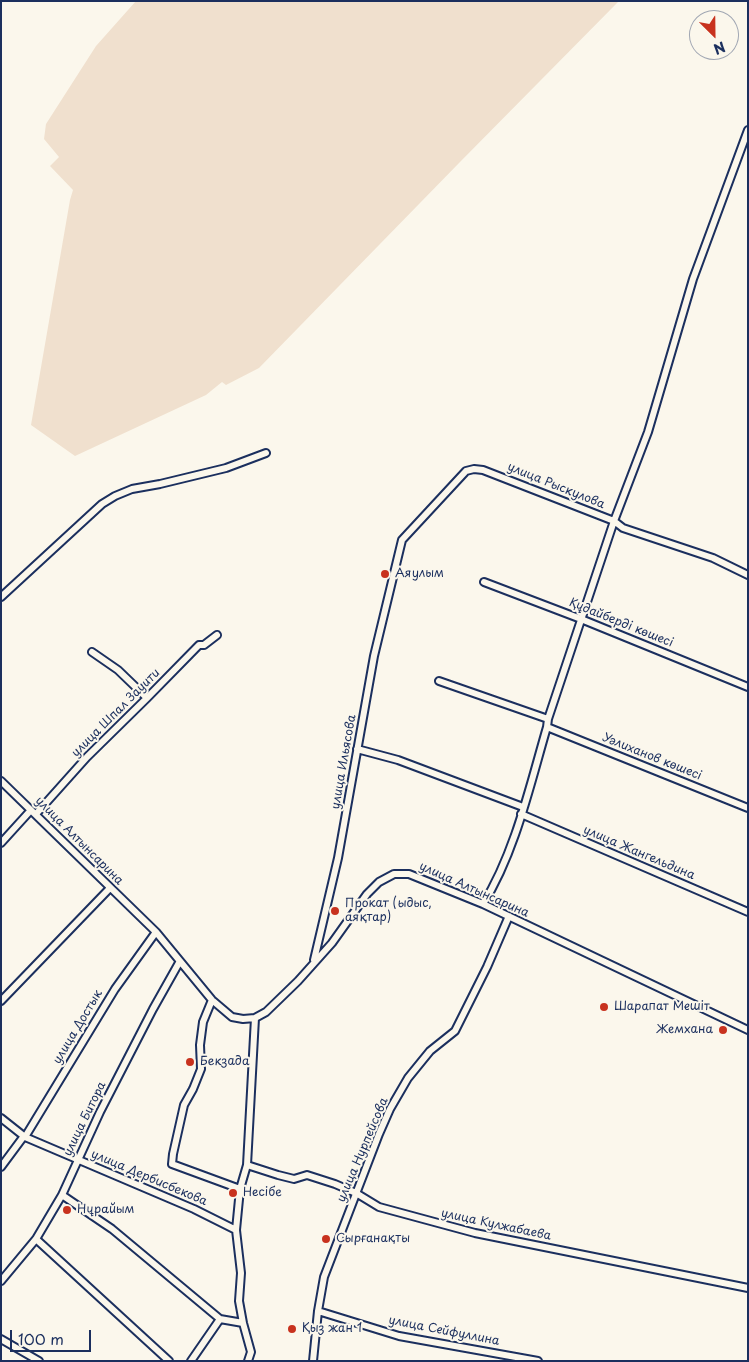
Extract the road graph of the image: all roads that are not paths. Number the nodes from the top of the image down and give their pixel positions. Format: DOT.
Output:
graph roads {
  1 [pos="748,130"];
  2 [pos="266,453"];
  3 [pos="614,522"];
  4 [pos="396,565"];
  5 [pos="748,575"];
  6 [pos="484,582"];
  7 [pos="1,598"];
  8 [pos="581,619"];
  9 [pos="217,635"];
  10 [pos="92,652"];
  11 [pos="439,681"];
  12 [pos="748,686"];
  13 [pos="147,698"];
  14 [pos="548,719"];
  15 [pos="547,727"];
  16 [pos="358,749"];
  17 [pos="1,781"];
  18 [pos="748,808"];
  19 [pos="522,811"];
  20 [pos="33,812"];
  21 [pos="1,843"];
  22 [pos="110,888"];
  23 [pos="483,904"];
  24 [pos="748,912"];
  25 [pos="509,916"];
  26 [pos="156,932"];
  27 [pos="180,961"];
  28 [pos="314,963"];
  29 [pos="1,1000"];
  30 [pos="212,1000"];
  31 [pos="255,1018"];
  32 [pos="748,1030"];
  33 [pos="1,1118"];
  34 [pos="24,1137"];
  35 [pos="78,1160"];
  36 [pos="247,1165"];
  37 [pos="1,1167"];
  38 [pos="240,1189"];
  39 [pos="356,1193"];
  40 [pos="62,1195"];
  41 [pos="236,1230"];
  42 [pos="36,1239"];
  43 [pos="1,1281"];
  44 [pos="748,1288"];
  45 [pos="318,1311"];
  46 [pos="220,1318"];
  47 [pos="243,1323"];
  48 [pos="1,1339"];
  49 [pos="39,1361"];
  50 [pos="169,1361"];
  51 [pos="191,1361"];
  52 [pos="248,1361"];
  53 [pos="313,1361"];
  54 [pos="538,1361"];
  1 -- 3 [label="street"];
  2 -- 7 [label="street"];
  3 -- 4 [label="street, улица Рыскулова"];
  3 -- 5 [label="street, улица Рыскулова"];
  3 -- 8 [label="street"];
  4 -- 16 [label="street, улица Ильясова"];
  6 -- 8 [label="street, Құдайберді көшесі"];
  8 -- 12 [label="street, Құдайберді көшесі"];
  8 -- 14 [label="street"];
  9 -- 13 [label="street, улица Шпал Зауити"];
  10 -- 13 [label="street"];
  11 -- 14 [label="street"];
  13 -- 20 [label="street, улица Шпал Зауити"];
  14 -- 15 [label="street"];
  15 -- 18 [label="street, Уәлиханов көшесі"];
  15 -- 19 [label="street"];
  16 -- 19 [label="street, улица Жангельдина"];
  16 -- 28 [label="street, улица Ильясова"];
  17 -- 20 [label="street, улица Алтынсарина"];
  19 -- 23 [label="street"];
  19 -- 24 [label="street, улица Жангельдина"];
  20 -- 21 [label="street, улица Шпал Зауити"];
  20 -- 22 [label="street, улица Алтынсарина"];
  22 -- 26 [label="street, улица Алтынсарина"];
  22 -- 29 [label="street"];
  23 -- 25 [label="street, улица Алтынсарина"];
  23 -- 28 [label="street, улица Алтынсарина"];
  25 -- 32 [label="street, улица Алтынсарина"];
  25 -- 39 [label="street, улица Нурпейсова"];
  26 -- 27 [label="street, улица Алтынсарина"];
  26 -- 34 [label="street, улица Достык"];
  27 -- 30 [label="street, улица Алтынсарина"];
  27 -- 35 [label="street, улица Битора"];
  28 -- 31 [label="street, улица Алтынсарина"];
  30 -- 31 [label="street, улица Алтынсарина"];
  30 -- 38 [label="street"];
  31 -- 36 [label="street"];
  33 -- 34 [label="street, улица Дербисбекова"];
  34 -- 35 [label="street, улица Дербисбекова"];
  34 -- 37 [label="street, улица Достык"];
  35 -- 40 [label="street, улица Битора"];
  35 -- 41 [label="street, улица Дербисбекова"];
  36 -- 38 [label="street"];
  36 -- 39 [label="street, улица Кулжабаева"];
  38 -- 41 [label="street"];
  39 -- 44 [label="street, улица Кулжабаева"];
  39 -- 45 [label="street, улица Нурпейсова"];
  40 -- 42 [label="street, улица Битора"];
  40 -- 46 [label="street"];
  41 -- 47 [label="street"];
  42 -- 43 [label="street, улица Битора"];
  42 -- 50 [label="street"];
  45 -- 53 [label="street, улица Нурпейсова"];
  45 -- 54 [label="street, улица Сейфуллина"];
  46 -- 47 [label="street"];
  46 -- 51 [label="street"];
  47 -- 52 [label="street"];
  48 -- 49 [label="street"];
}
